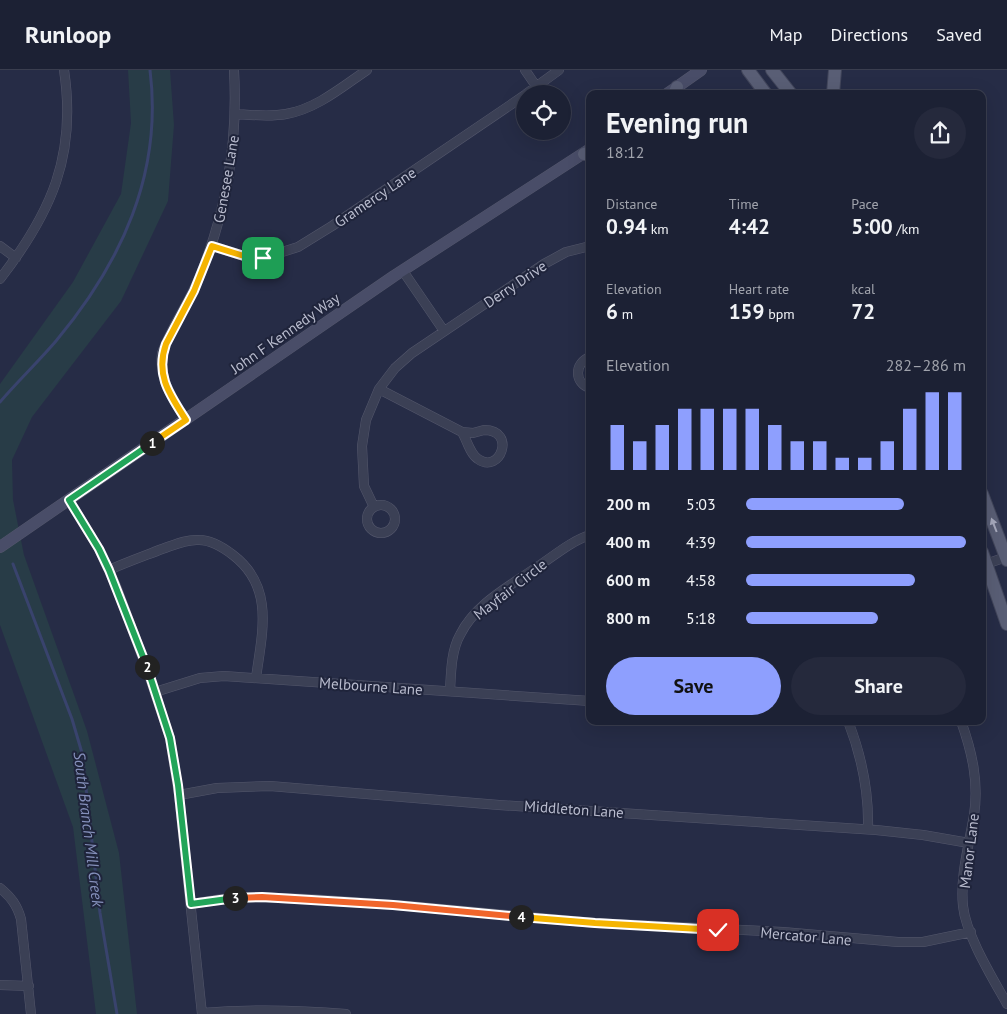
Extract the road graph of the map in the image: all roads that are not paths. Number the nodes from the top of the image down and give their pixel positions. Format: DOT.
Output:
graph roads {
  1 [pos="64,70"];
  2 [pos="234,70"];
  3 [pos="366,70"];
  4 [pos="525,70"];
  5 [pos="559,70"];
  6 [pos="701,70"];
  7 [pos="748,70"];
  8 [pos="772,70"];
  9 [pos="835,70"];
  10 [pos="535,85"];
  11 [pos="537,85"];
  12 [pos="676,90"];
  13 [pos="763,90"];
  14 [pos="788,90"];
  15 [pos="833,90"];
  16 [pos="516,101"];
  17 [pos="236,114"];
  18 [pos="586,153"];
  19 [pos="0,246"];
  20 [pos="212,246"];
  21 [pos="586,247"];
  22 [pos="16,258"];
  23 [pos="403,271"];
  24 [pos="0,280"];
  25 [pos="444,331"];
  26 [pos="586,360"];
  27 [pos="586,386"];
  28 [pos="379,389"];
  29 [pos="186,420"];
  30 [pos="462,432"];
  31 [pos="69,500"];
  32 [pos="986,505"];
  33 [pos="374,506"];
  34 [pos="586,537"];
  35 [pos="0,547"];
  36 [pos="1006,558"];
  37 [pos="986,565"];
  38 [pos="986,568"];
  39 [pos="109,570"];
  40 [pos="1007,624"];
  41 [pos="256,678"];
  42 [pos="450,691"];
  43 [pos="155,692"];
  44 [pos="586,701"];
  45 [pos="849,725"];
  46 [pos="962,725"];
  47 [pos="179,795"];
  48 [pos="868,829"];
  49 [pos="969,844"];
  50 [pos="0,888"];
  51 [pos="191,904"];
  52 [pos="971,932"];
  53 [pos="0,985"];
  54 [pos="29,986"];
  55 [pos="1007,1004"];
  56 [pos="31,1014"];
  57 [pos="202,1014"];
  58 [pos="346,1014"];
  1 -- 22 [label="street"];
  2 -- 17 [label="street, Genesee Lane"];
  3 -- 17 [label="street"];
  4 -- 10 [label="street"];
  5 -- 11 [label="street, Gramercy Lane"];
  6 -- 12 [label="street"];
  7 -- 13 [label="main road"];
  8 -- 14 [label="main road"];
  9 -- 15 [label="main road"];
  16 -- 20 [label="street, Gramercy Lane"];
  17 -- 20 [label="street, Genesee Lane"];
  18 -- 23 [label="street, John F Kennedy Way"];
  19 -- 22 [label="street"];
  20 -- 29 [label="street, Genesee Lane"];
  21 -- 25 [label="street, Derry Drive"];
  22 -- 24 [label="street"];
  23 -- 25 [label="street"];
  23 -- 29 [label="street, John F Kennedy Way"];
  25 -- 28 [label="street, Derry Drive"];
  26 -- 27 [label="street"];
  28 -- 30 [label="street"];
  28 -- 33 [label="street, Derry Drive"];
  29 -- 31 [label="street, John F Kennedy Way"];
  30 -- 30 [label="street"];
  31 -- 35 [label="street, John F Kennedy Way"];
  31 -- 39 [label="street"];
  36 -- 32 [label="main road, one-way"];
  34 -- 42 [label="street, Mayfair Circle"];
  36 -- 37 [label="street"];
  38 -- 40 [label="main road"];
  39 -- 41 [label="street"];
  39 -- 43 [label="street"];
  41 -- 42 [label="street, Melbourne Lane"];
  41 -- 43 [label="street, Melbourne Lane"];
  42 -- 44 [label="street, Melbourne Lane"];
  43 -- 47 [label="street"];
  45 -- 48 [label="street"];
  46 -- 49 [label="street, Manor Lane"];
  47 -- 48 [label="street, Middleton Lane"];
  47 -- 51 [label="street"];
  48 -- 49 [label="street, Middleton Lane"];
  49 -- 52 [label="street, Manor Lane"];
  50 -- 54 [label="street"];
  51 -- 52 [label="street, Mercator Lane"];
  51 -- 57 [label="street"];
  52 -- 55 [label="street, Manor Lane"];
  53 -- 54 [label="street"];
  54 -- 56 [label="street"];
  57 -- 58 [label="street"];
}
